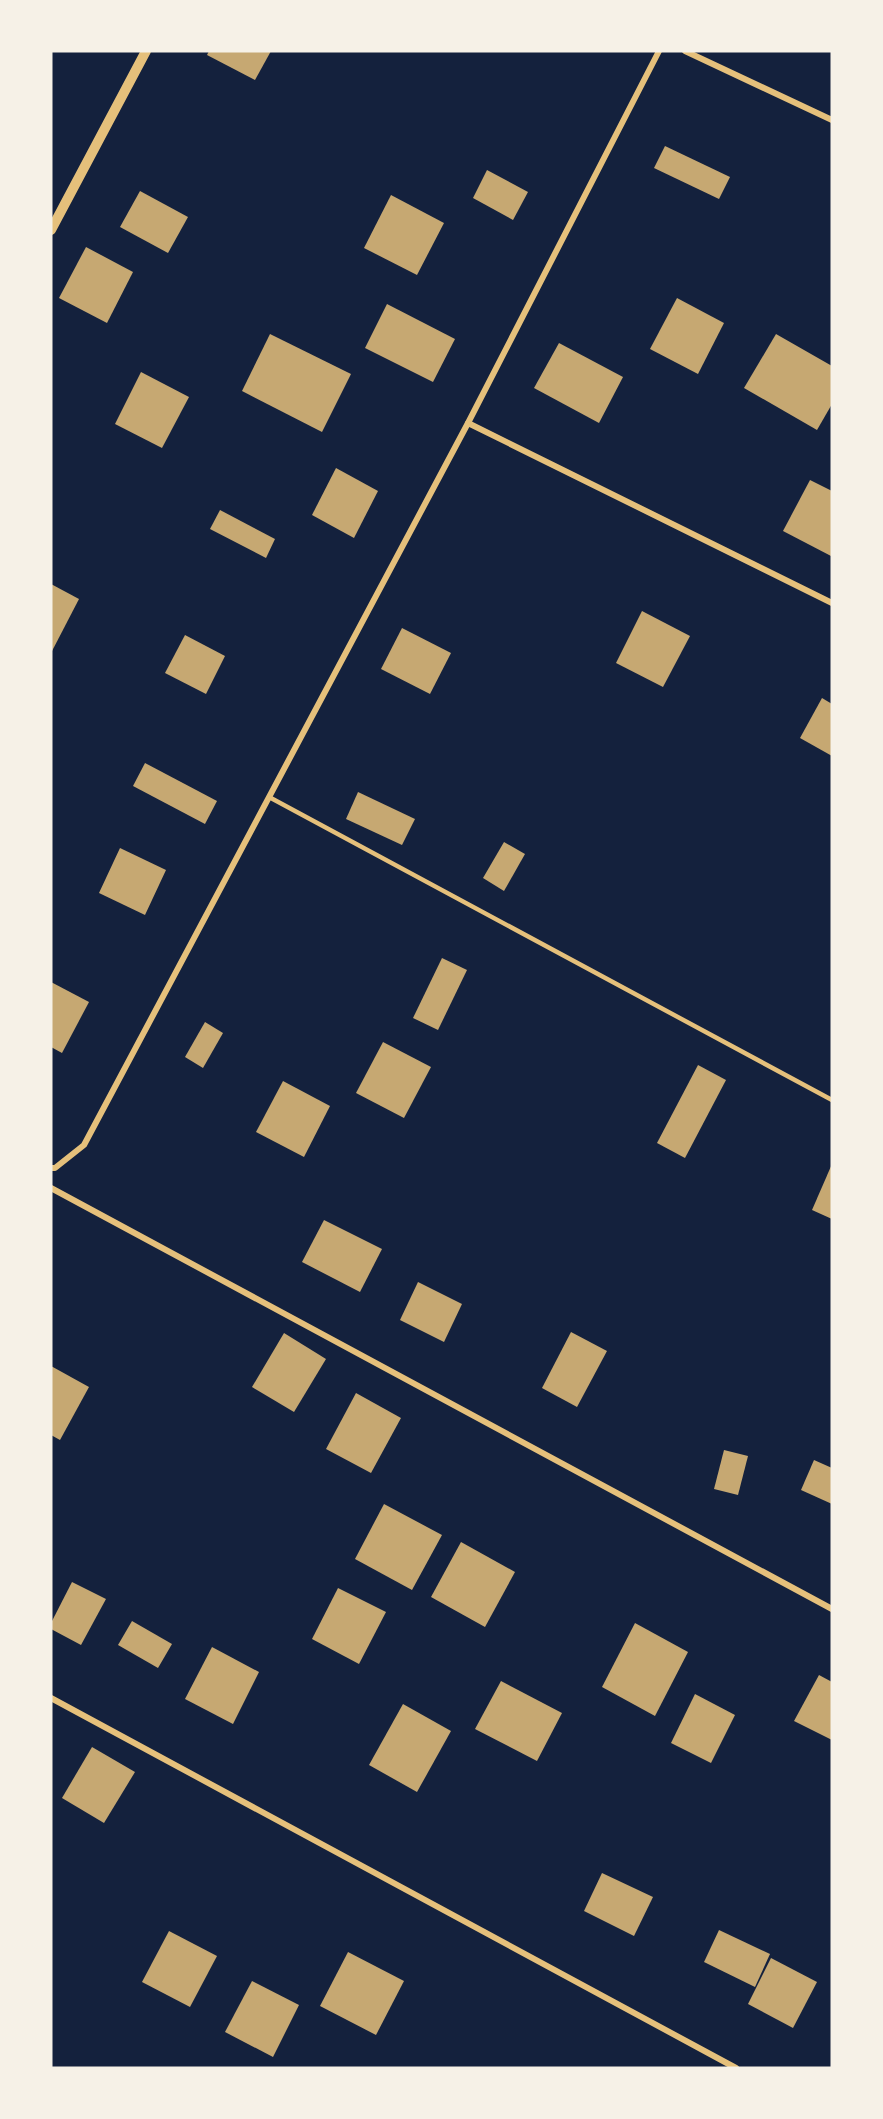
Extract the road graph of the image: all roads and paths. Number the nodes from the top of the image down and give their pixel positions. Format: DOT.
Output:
graph roads {
  1 [pos="146,51"];
  2 [pos="659,51"];
  3 [pos="685,51"];
  4 [pos="832,120"];
  5 [pos="51,230"];
  6 [pos="468,423"];
  7 [pos="832,603"];
  8 [pos="269,797"];
  9 [pos="832,1100"];
  10 [pos="51,1168"];
  11 [pos="51,1188"];
  12 [pos="832,1609"];
  13 [pos="51,1698"];
  14 [pos="736,2068"];
  1 -- 5 [label="street"];
  2 -- 6 [label="street"];
  3 -- 4 [label="street"];
  6 -- 7 [label="street"];
  6 -- 8 [label="street"];
  8 -- 9 [label="lane"];
  8 -- 10 [label="street"];
  11 -- 12 [label="street"];
  13 -- 14 [label="street"];
}
